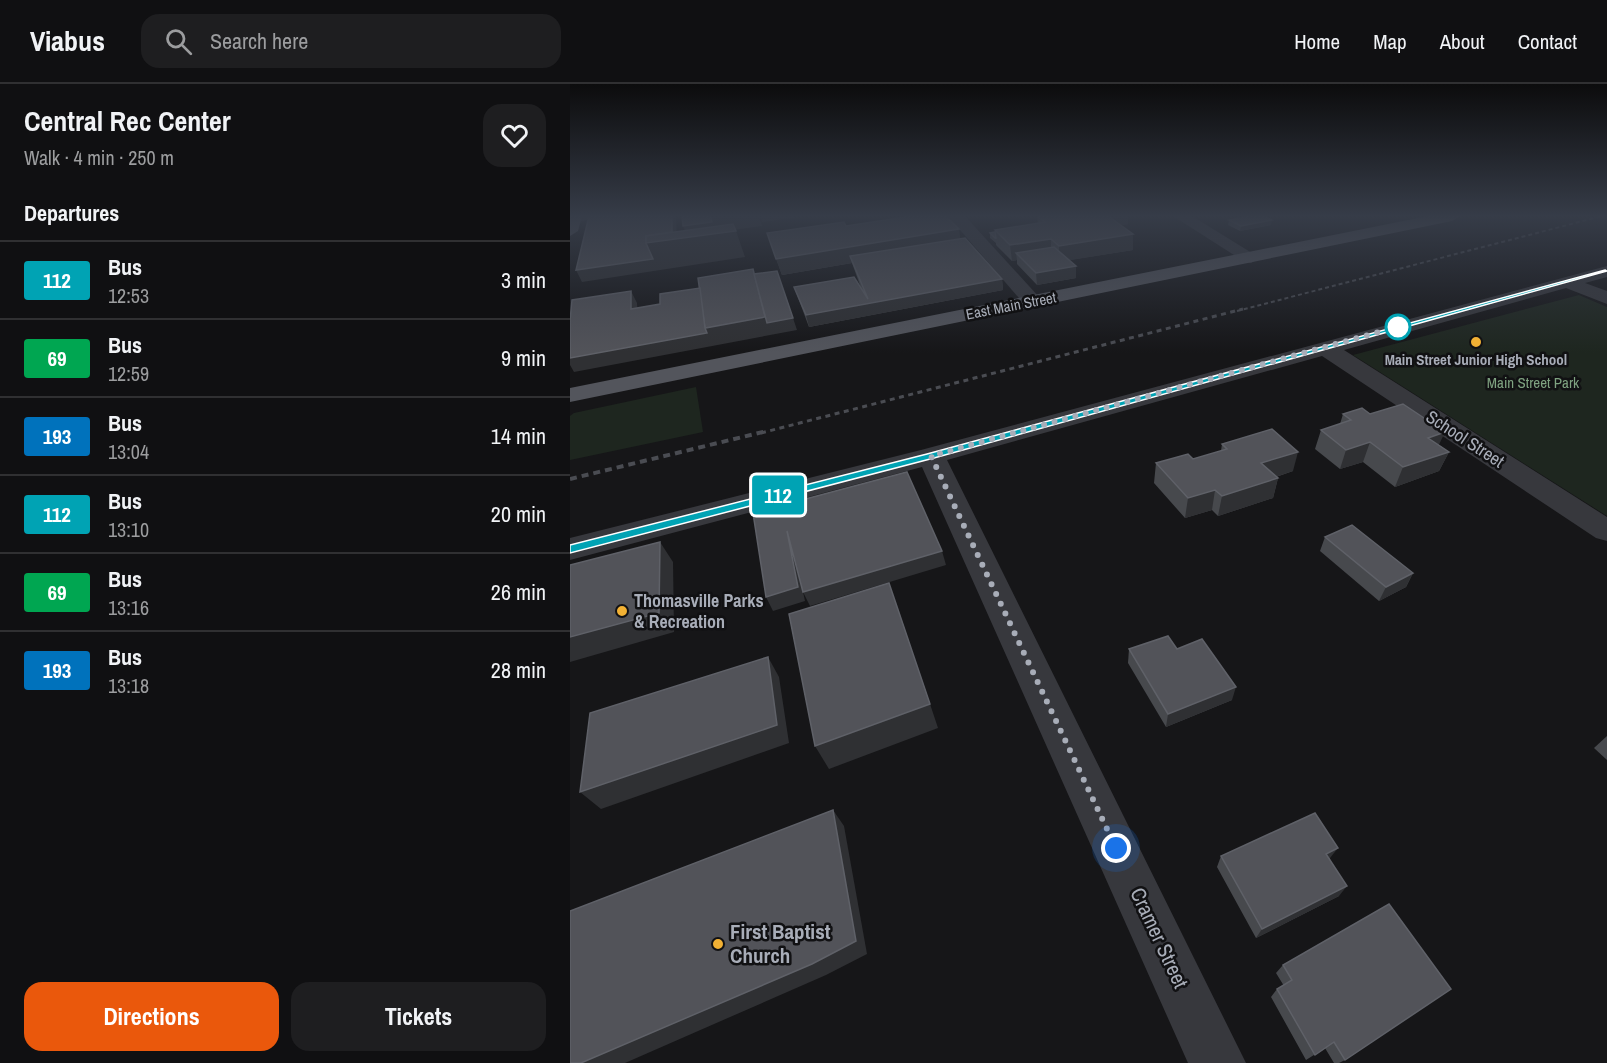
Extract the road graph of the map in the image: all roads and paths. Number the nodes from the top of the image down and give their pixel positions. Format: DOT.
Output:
graph roads {
  1 [pos="996,262"];
  2 [pos="1233,262"];
  3 [pos="1607,271"];
  4 [pos="1567,282"];
  5 [pos="1607,298"];
  6 [pos="1032,302"];
  7 [pos="1324,347"];
  8 [pos="570,395"];
  9 [pos="931,456"];
  10 [pos="1607,531"];
  11 [pos="570,549"];
  12 [pos="1217,1063"];
  1 -- 6 [label="street"];
  2 -- 6 [label="main road, East Main Street"];
  3 -- 4 [label="street"];
  4 -- 5 [label="street"];
  4 -- 7 [label="street"];
  6 -- 8 [label="main road, East Main Street"];
  7 -- 9 [label="street"];
  7 -- 10 [label="street, School Street"];
  9 -- 11 [label="street"];
  9 -- 12 [label="street, Cramer Street"];
}
